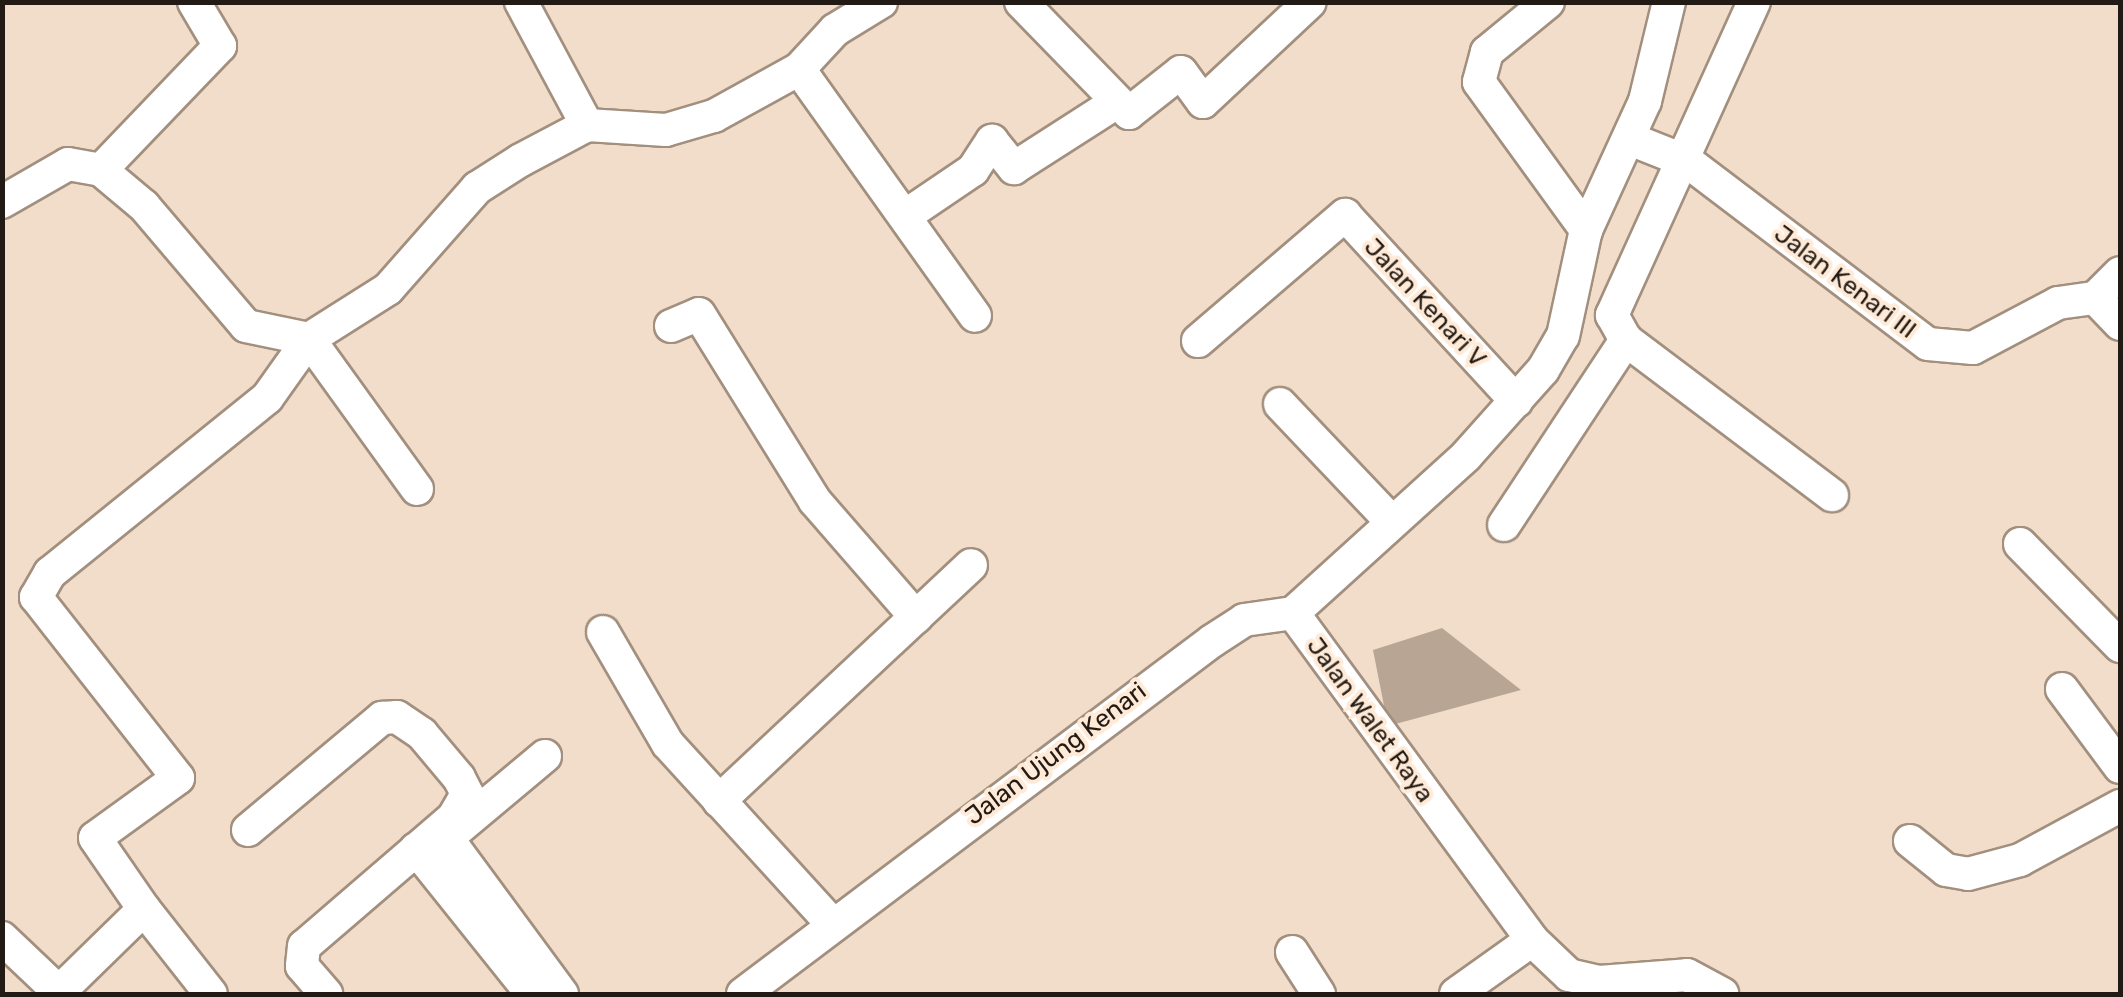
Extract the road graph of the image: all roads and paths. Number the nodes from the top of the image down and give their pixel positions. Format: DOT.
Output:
graph roads {
  1 [pos="194,2"];
  2 [pos="521,2"];
  3 [pos="881,2"];
  4 [pos="1021,2"];
  5 [pos="1310,2"];
  6 [pos="1548,2"];
  7 [pos="1668,2"];
  8 [pos="1754,2"];
  9 [pos="800,68"];
  10 [pos="1117,102"];
  11 [pos="588,125"];
  12 [pos="1630,138"];
  13 [pos="1688,162"];
  14 [pos="101,170"];
  15 [pos="2,202"];
  16 [pos="905,216"];
  17 [pos="1586,230"];
  18 [pos="2120,273"];
  19 [pos="2095,298"];
  20 [pos="975,316"];
  21 [pos="1599,319"];
  22 [pos="2120,324"];
  23 [pos="671,326"];
  24 [pos="308,340"];
  25 [pos="1198,341"];
  26 [pos="1516,401"];
  27 [pos="1280,404"];
  28 [pos="417,488"];
  29 [pos="1832,495"];
  30 [pos="1389,519"];
  31 [pos="1504,525"];
  32 [pos="2020,544"];
  33 [pos="971,565"];
  34 [pos="1294,612"];
  35 [pos="916,617"];
  36 [pos="603,632"];
  37 [pos="2120,646"];
  38 [pos="2062,689"];
  39 [pos="545,756"];
  40 [pos="2120,767"];
  41 [pos="719,801"];
  42 [pos="2120,806"];
  43 [pos="248,830"];
  44 [pos="1910,841"];
  45 [pos="416,849"];
  46 [pos="144,909"];
  47 [pos="833,925"];
  48 [pos="2,938"];
  49 [pos="1532,940"];
  50 [pos="1292,952"];
  51 [pos="59,994"];
  52 [pos="211,994"];
  53 [pos="326,994"];
  54 [pos="532,994"];
  55 [pos="562,994"];
  56 [pos="743,994"];
  57 [pos="1318,994"];
  58 [pos="1456,994"];
  59 [pos="1722,994"];
  1 -- 14 [label="street"];
  2 -- 11 [label="street"];
  3 -- 9 [label="street"];
  4 -- 10 [label="street"];
  5 -- 10 [label="street"];
  6 -- 17 [label="street"];
  7 -- 12 [label="street"];
  8 -- 13 [label="street"];
  9 -- 11 [label="street"];
  9 -- 16 [label="street"];
  10 -- 16 [label="street"];
  11 -- 24 [label="street"];
  12 -- 13 [label="street, Jalan Kenari III"];
  12 -- 17 [label="street"];
  13 -- 19 [label="street, Jalan Kenari III"];
  13 -- 21 [label="street"];
  14 -- 15 [label="street"];
  14 -- 24 [label="street"];
  16 -- 20 [label="street"];
  17 -- 21 [label="street"];
  18 -- 19 [label="street"];
  19 -- 22 [label="street"];
  21 -- 26 [label="street, Jalan Walet Raya"];
  21 -- 29 [label="street"];
  21 -- 31 [label="street"];
  23 -- 35 [label="street"];
  24 -- 28 [label="street"];
  24 -- 46 [label="street"];
  25 -- 26 [label="street, Jalan Kenari V"];
  26 -- 30 [label="street, Jalan Walet Raya"];
  27 -- 30 [label="street"];
  30 -- 34 [label="street, Jalan Walet Raya"];
  32 -- 37 [label="street"];
  33 -- 35 [label="street"];
  34 -- 47 [label="street, Jalan Ujung Kenari"];
  34 -- 49 [label="street, Jalan Walet Raya"];
  35 -- 41 [label="street"];
  36 -- 41 [label="street"];
  38 -- 40 [label="street"];
  39 -- 55 [label="street"];
  41 -- 47 [label="street"];
  42 -- 44 [label="street"];
  43 -- 45 [label="street"];
  45 -- 53 [label="street"];
  45 -- 54 [label="street"];
  46 -- 51 [label="street"];
  46 -- 52 [label="street"];
  47 -- 56 [label="street, Jalan Ujung Kenari"];
  48 -- 51 [label="street"];
  49 -- 58 [label="street"];
  49 -- 59 [label="street, Jalan Walet Raya"];
  50 -- 57 [label="street"];
}
